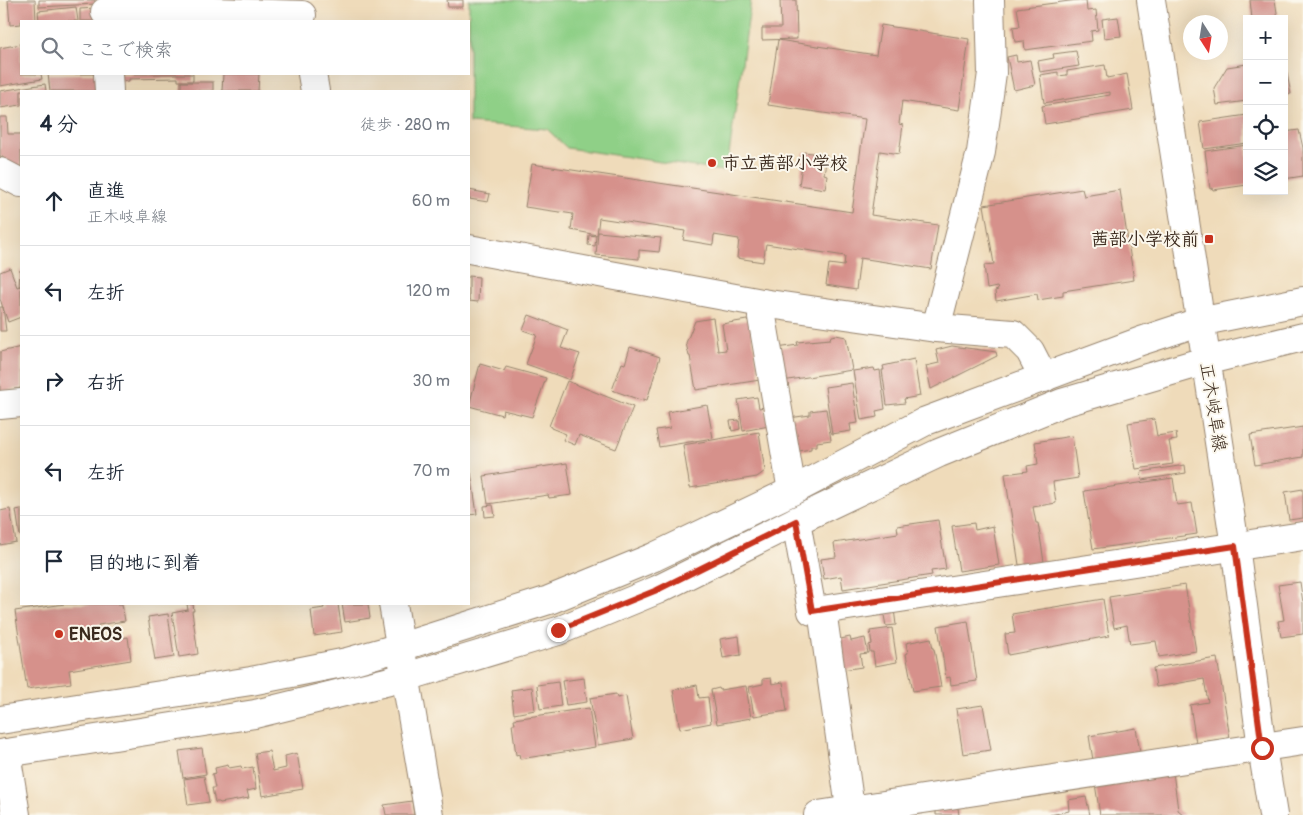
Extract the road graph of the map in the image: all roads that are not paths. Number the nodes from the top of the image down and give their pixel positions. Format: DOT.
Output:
graph roads {
  1 [pos="990,0"];
  2 [pos="1151,0"];
  3 [pos="105,11"];
  4 [pos="302,12"];
  5 [pos="108,75"];
  6 [pos="312,75"];
  7 [pos="109,90"];
  8 [pos="315,90"];
  9 [pos="0,172"];
  10 [pos="20,182"];
  11 [pos="470,249"];
  12 [pos="1303,301"];
  13 [pos="762,302"];
  14 [pos="1199,322"];
  15 [pos="936,328"];
  16 [pos="1303,337"];
  17 [pos="1205,361"];
  18 [pos="1044,378"];
  19 [pos="20,403"];
  20 [pos="0,405"];
  21 [pos="792,491"];
  22 [pos="796,521"];
  23 [pos="1303,536"];
  24 [pos="1235,546"];
  25 [pos="394,605"];
  26 [pos="822,610"];
  27 [pos="401,647"];
  28 [pos="406,677"];
  29 [pos="0,718"];
  30 [pos="1303,741"];
  31 [pos="1262,748"];
  32 [pos="3,754"];
  33 [pos="851,812"];
  34 [pos="16,815"];
  35 [pos="429,815"];
  36 [pos="818,815"];
  37 [pos="1274,815"];
  1 -- 15 [label="street"];
  2 -- 14 [label="street, 正木岐阜線"];
  3 -- 4 [label="street"];
  5 -- 7 [label="street"];
  6 -- 8 [label="street"];
  9 -- 10 [label="street"];
  11 -- 13 [label="street"];
  12 -- 14 [label="street"];
  13 -- 15 [label="street"];
  13 -- 21 [label="street"];
  14 -- 17 [label="street, 正木岐阜線"];
  14 -- 18 [label="street"];
  15 -- 18 [label="street"];
  16 -- 17 [label="street"];
  17 -- 22 [label="street"];
  17 -- 24 [label="street, 正木岐阜線"];
  18 -- 21 [label="street"];
  19 -- 20 [label="street"];
  21 -- 27 [label="street"];
  22 -- 26 [label="street"];
  22 -- 28 [label="street"];
  23 -- 24 [label="street"];
  24 -- 26 [label="street"];
  24 -- 31 [label="street, 正木岐阜線"];
  25 -- 27 [label="street"];
  26 -- 33 [label="street"];
  27 -- 28 [label="street"];
  27 -- 29 [label="street"];
  28 -- 32 [label="street"];
  28 -- 35 [label="street"];
  30 -- 31 [label="street"];
  31 -- 33 [label="street"];
  31 -- 37 [label="street, 正木岐阜線"];
  32 -- 34 [label="street"];
  33 -- 36 [label="street"];
}
